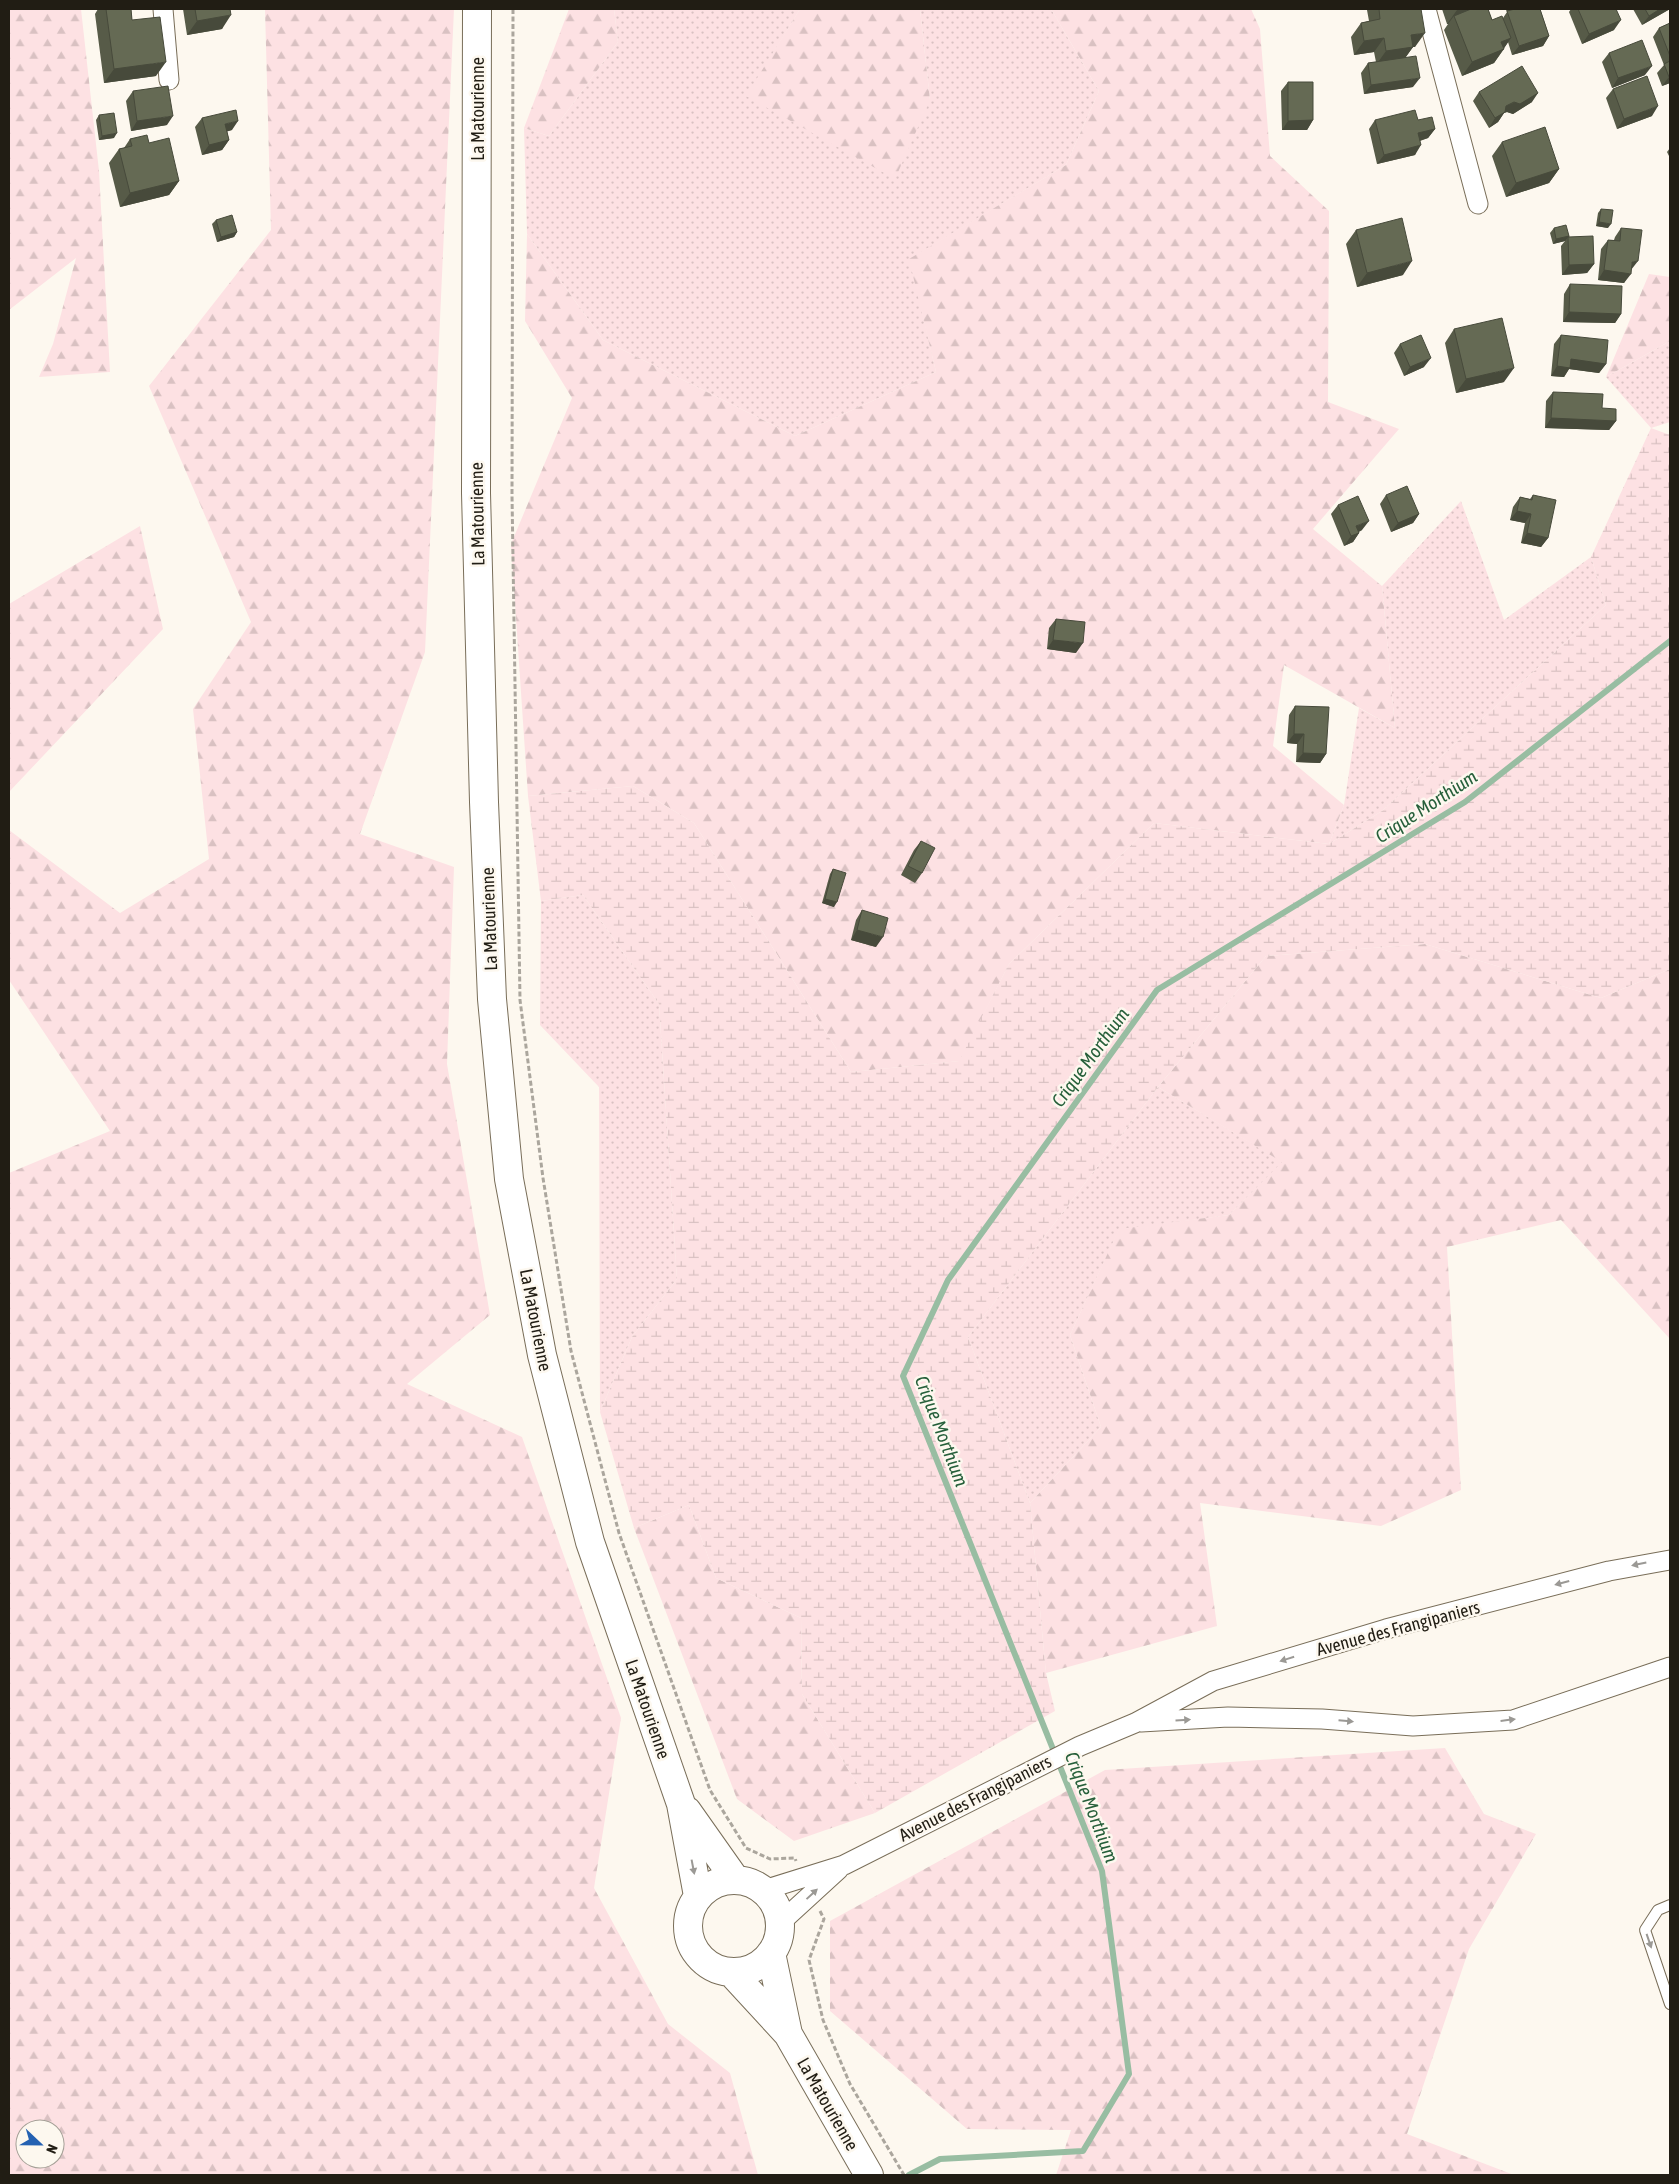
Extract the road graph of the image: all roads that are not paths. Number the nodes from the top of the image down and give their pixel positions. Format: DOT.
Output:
graph roads {
  1 [pos="163,9"];
  2 [pos="477,9"];
  3 [pos="1426,9"];
  4 [pos="169,80"];
  5 [pos="1478,204"];
  6 [pos="1670,1560"];
  7 [pos="1670,1667"];
  8 [pos="1135,1723"];
  9 [pos="681,1804"];
  10 [pos="735,1879"];
  11 [pos="808,1885"];
  12 [pos="764,1890"];
  13 [pos="698,1896"];
  14 [pos="1670,1905"];
  15 [pos="780,1923"];
  16 [pos="771,1954"];
  17 [pos="731,1972"];
  18 [pos="1670,2004"];
  19 [pos="788,2034"];
  20 [pos="869,2175"];
  1 -- 4 [label="street"];
  2 -- 9 [label="main road, La Matourienne"];
  3 -- 5 [label="street"];
  6 -- 8 [label="street, Avenue des Frangipaniers, one-way"];
  8 -- 7 [label="street, Avenue des Frangipaniers, one-way"];
  8 -- 11 [label="street, Avenue des Frangipaniers"];
  9 -- 10 [label="main road, La Matourienne"];
  9 -- 13 [label="main road, La Matourienne, one-way"];
  10 -- 12 [label="main road"];
  10 -- 13 [label="main road"];
  11 -- 12 [label="street, Avenue des Frangipaniers"];
  15 -- 11 [label="street, Avenue des Frangipaniers, one-way"];
  12 -- 15 [label="main road"];
  13 -- 17 [label="main road"];
  14 -- 18 [label="lane, one-way"];
  15 -- 16 [label="main road"];
  16 -- 17 [label="main road"];
  16 -- 19 [label="main road, La Matourienne"];
  17 -- 19 [label="main road, La Matourienne"];
  19 -- 20 [label="main road, La Matourienne"];
}
